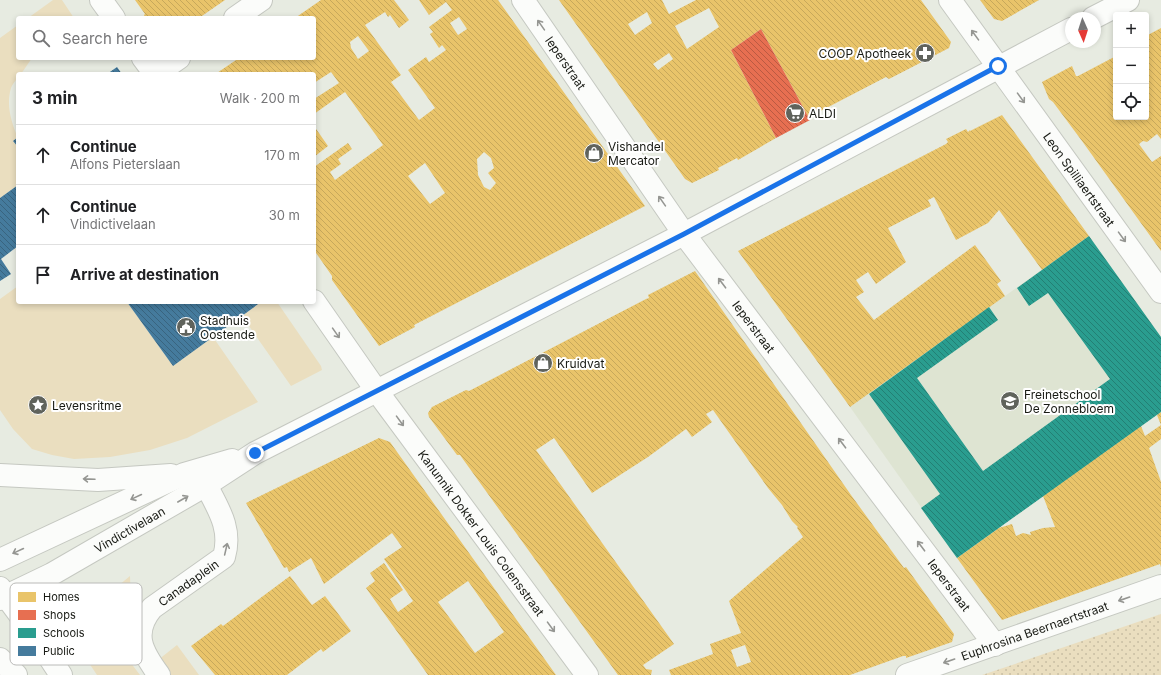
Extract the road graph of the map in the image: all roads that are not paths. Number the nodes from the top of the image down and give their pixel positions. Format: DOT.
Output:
graph roads {
  1 [pos="101,0"];
  2 [pos="261,0"];
  3 [pos="523,0"];
  4 [pos="950,0"];
  5 [pos="1128,0"];
  6 [pos="1101,14"];
  7 [pos="113,16"];
  8 [pos="238,16"];
  9 [pos="1065,32"];
  10 [pos="145,60"];
  11 [pos="176,60"];
  12 [pos="998,66"];
  13 [pos="154,72"];
  14 [pos="159,72"];
  15 [pos="684,234"];
  16 [pos="1161,292"];
  17 [pos="316,304"];
  18 [pos="376,390"];
  19 [pos="255,453"];
  20 [pos="184,474"];
  21 [pos="0,476"];
  22 [pos="206,485"];
  23 [pos="0,560"];
  24 [pos="30,583"];
  25 [pos="1161,586"];
  26 [pos="2,594"];
  27 [pos="10,605"];
  28 [pos="142,622"];
  29 [pos="995,644"];
  30 [pos="142,646"];
  31 [pos="0,659"];
  32 [pos="54,665"];
  33 [pos="16,675"];
  34 [pos="61,675"];
  35 [pos="159,675"];
  36 [pos="587,675"];
  37 [pos="907,675"];
  1 -- 7 [label="street"];
  2 -- 8 [label="street"];
  15 -- 3 [label="street, Ieperstraat, one-way"];
  12 -- 4 [label="street, Leon Spilliaertstraat, one-way"];
  5 -- 6 [label="street"];
  9 -- 12 [label="street, Vindictivelaan"];
  10 -- 13 [label="street"];
  11 -- 14 [label="street"];
  12 -- 15 [label="street, Vindictivelaan"];
  12 -- 16 [label="street, Leon Spilliaertstraat, one-way"];
  15 -- 18 [label="street, Vindictivelaan"];
  29 -- 15 [label="street, Ieperstraat, one-way"];
  17 -- 18 [label="street, Kanunnik Dokter Louis Colensstraat, one-way"];
  18 -- 19 [label="street, Vindictivelaan"];
  18 -- 36 [label="street, Kanunnik Dokter Louis Colensstraat, one-way"];
  19 -- 20 [label="street, Vindictivelaan"];
  19 -- 22 [label="street, Vindictivelaan"];
  20 -- 21 [label="street, one-way"];
  20 -- 23 [label="street, Vindictivelaan, one-way"];
  24 -- 22 [label="street, Vindictivelaan, one-way"];
  28 -- 22 [label="street, Canadaplein, one-way"];
  25 -- 29 [label="street, Euphrosina Beernaertstraat, one-way"];
  26 -- 27 [label="street"];
  29 -- 37 [label="street, Euphrosina Beernaertstraat, one-way"];
  35 -- 30 [label="street, Canadaplein, one-way"];
  31 -- 33 [label="street"];
  32 -- 34 [label="street"];
}
